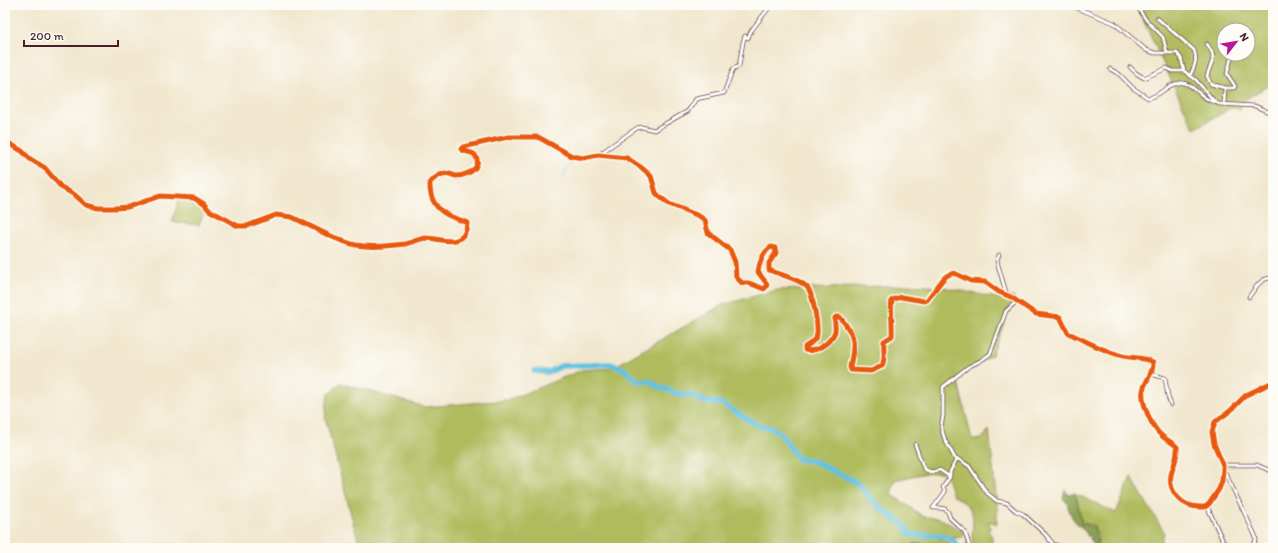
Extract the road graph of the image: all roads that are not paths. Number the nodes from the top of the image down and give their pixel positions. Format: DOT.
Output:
graph roads {
  1 [pos="771,5"];
  2 [pos="1075,5"];
  3 [pos="1140,11"];
  4 [pos="1157,18"];
  5 [pos="1207,44"];
  6 [pos="1167,53"];
  7 [pos="1230,62"];
  8 [pos="1130,67"];
  9 [pos="1110,69"];
  10 [pos="1184,71"];
  11 [pos="1190,76"];
  12 [pos="1225,88"];
  13 [pos="1215,102"];
  14 [pos="1224,104"];
  15 [pos="1273,114"];
  16 [pos="5,141"];
  17 [pos="598,155"];
  18 [pos="5,178"];
  19 [pos="5,186"];
  20 [pos="999,255"];
  21 [pos="1273,278"];
  22 [pos="1008,296"];
  23 [pos="1249,297"];
  24 [pos="1017,301"];
  25 [pos="1151,374"];
  26 [pos="1273,382"];
  27 [pos="1171,405"];
  28 [pos="915,444"];
  29 [pos="956,460"];
  30 [pos="1223,465"];
  31 [pos="1223,470"];
  32 [pos="1273,472"];
  33 [pos="950,476"];
  34 [pos="1207,506"];
  35 [pos="899,548"];
  36 [pos="919,548"];
  37 [pos="970,548"];
  38 [pos="1060,548"];
  39 [pos="1226,548"];
  40 [pos="1252,548"];
  1 -- 17 [label="street"];
  2 -- 6 [label="street"];
  3 -- 6 [label="street"];
  4 -- 11 [label="street"];
  5 -- 12 [label="street"];
  6 -- 10 [label="street"];
  7 -- 12 [label="street"];
  8 -- 10 [label="street"];
  9 -- 13 [label="street"];
  10 -- 11 [label="street"];
  11 -- 13 [label="street"];
  12 -- 14 [label="street"];
  13 -- 14 [label="street"];
  14 -- 15 [label="street"];
  16 -- 17 [label="street"];
  17 -- 22 [label="street"];
  18 -- 19 [label="street"];
  20 -- 22 [label="street"];
  21 -- 23 [label="street"];
  22 -- 24 [label="street"];
  24 -- 25 [label="street"];
  24 -- 29 [label="street"];
  25 -- 27 [label="street"];
  25 -- 34 [label="street"];
  26 -- 30 [label="street"];
  28 -- 33 [label="street"];
  29 -- 33 [label="street"];
  29 -- 38 [label="street"];
  30 -- 31 [label="street"];
  30 -- 32 [label="street"];
  31 -- 34 [label="street"];
  31 -- 40 [label="street"];
  33 -- 37 [label="street"];
  34 -- 39 [label="street"];
  35 -- 36 [label="street"];
}
